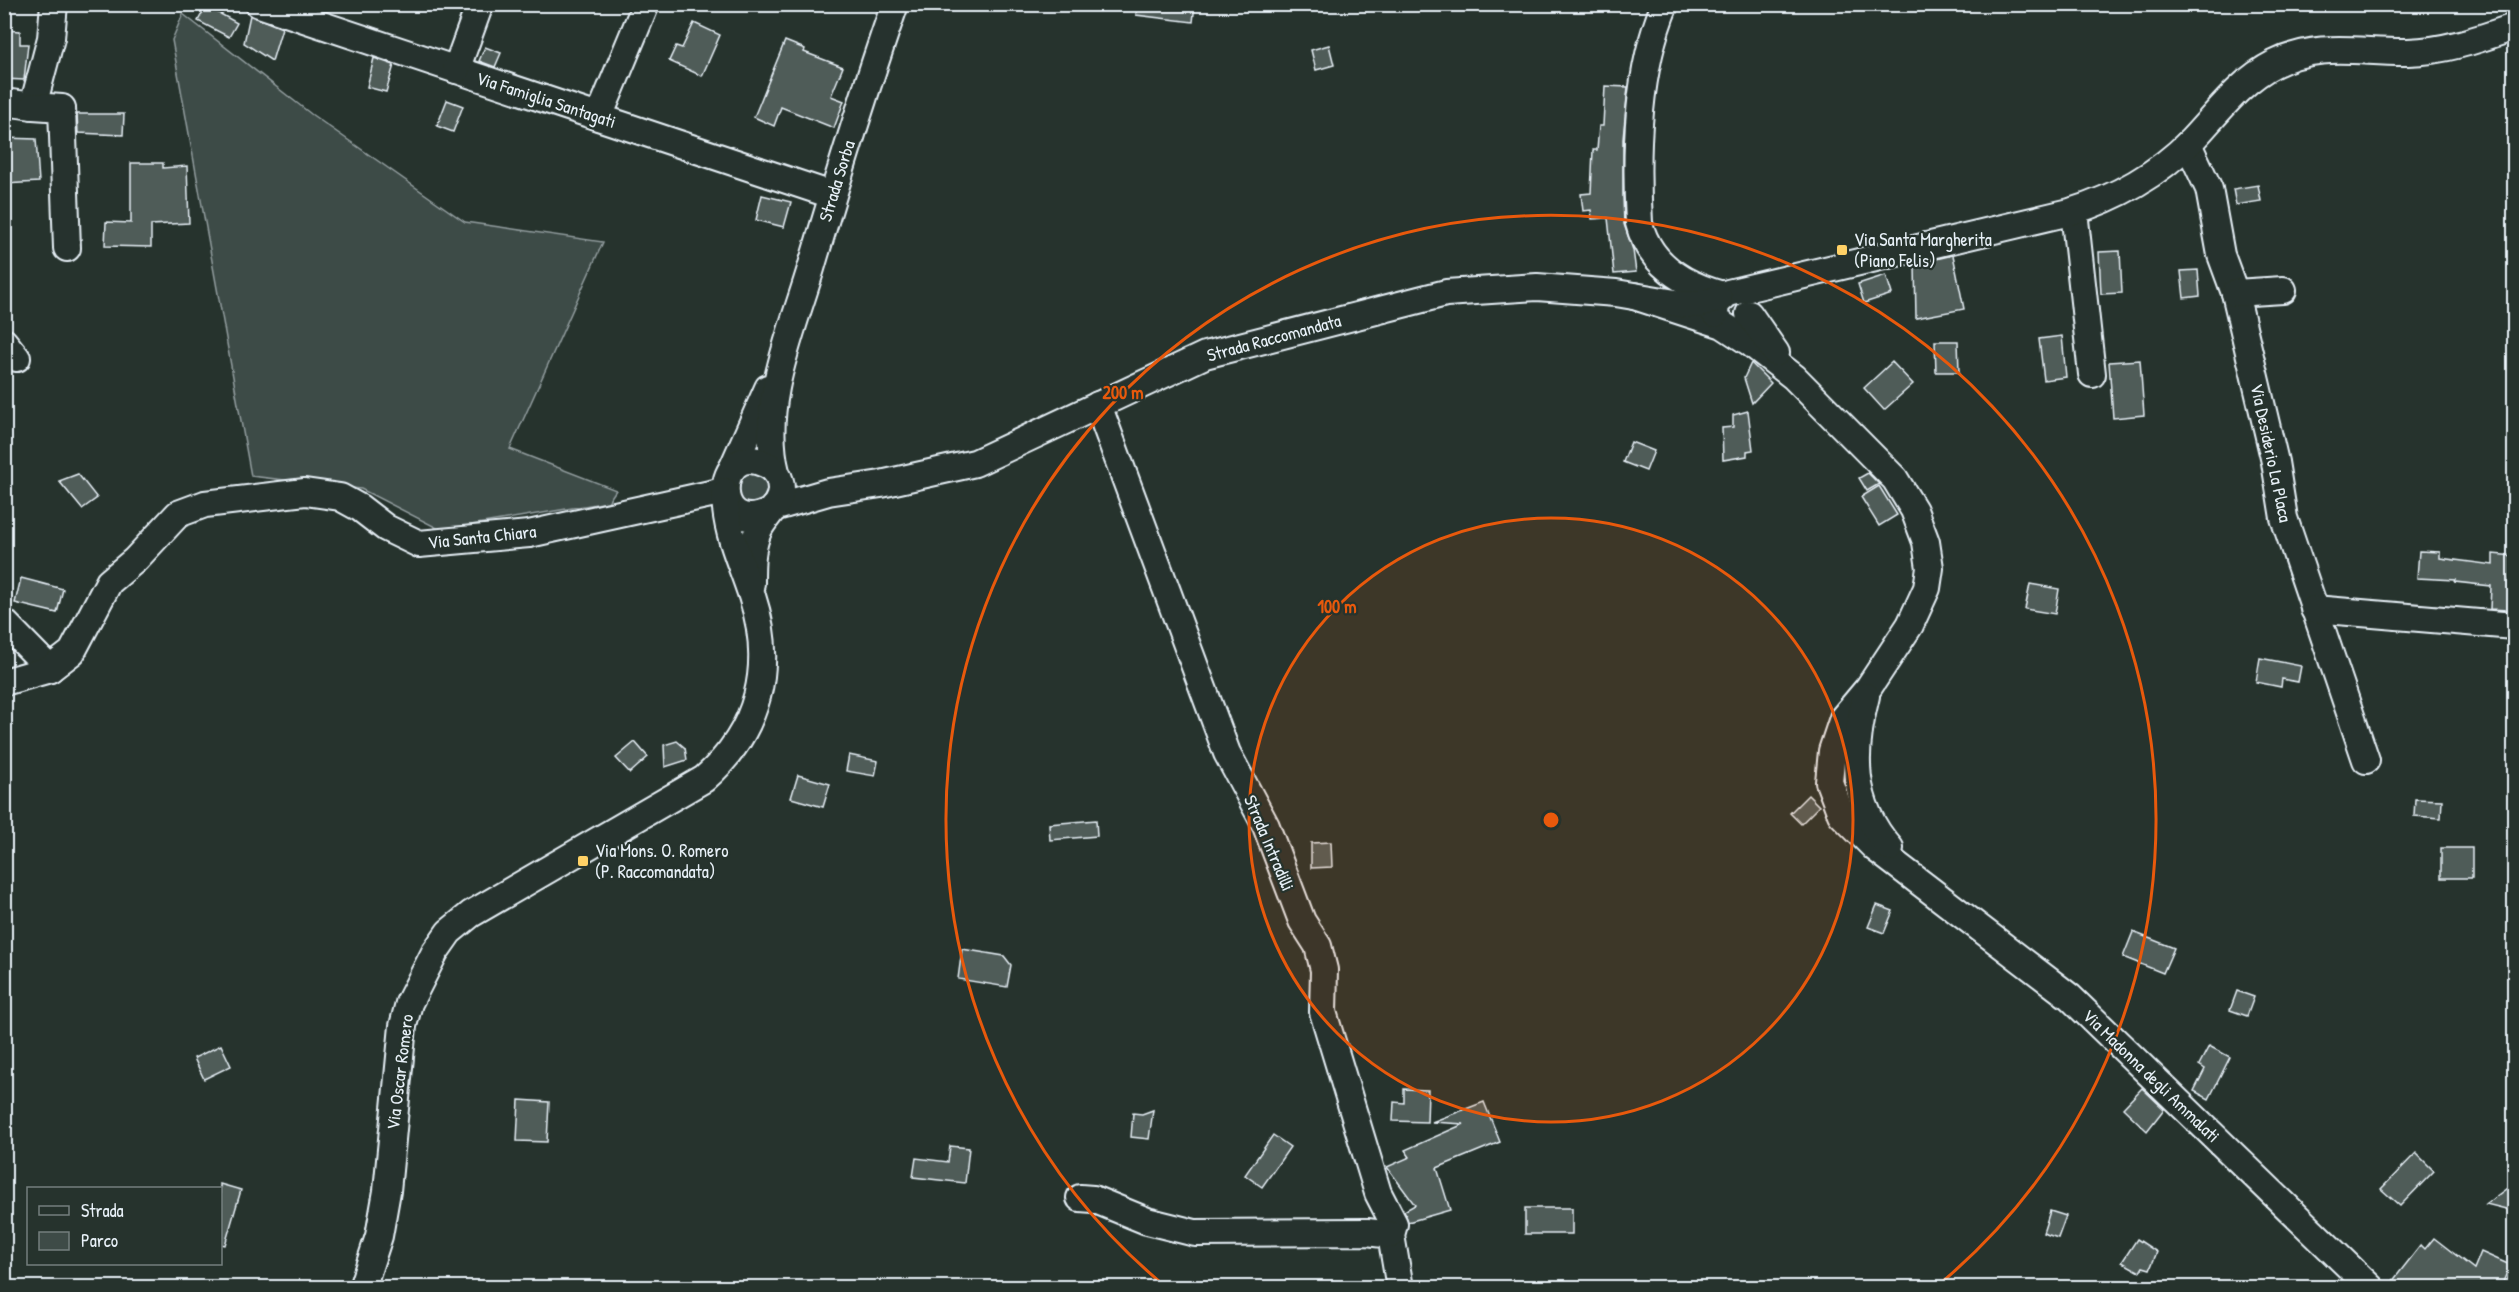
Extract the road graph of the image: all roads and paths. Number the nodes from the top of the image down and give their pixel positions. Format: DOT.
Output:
graph roads {
  1 [pos="54,4"];
  2 [pos="259,4"];
  3 [pos="480,4"];
  4 [pos="646,4"];
  5 [pos="895,4"];
  6 [pos="1665,4"];
  7 [pos="2514,27"];
  8 [pos="456,70"];
  9 [pos="4,102"];
  10 [pos="33,106"];
  11 [pos="599,117"];
  12 [pos="2188,144"];
  13 [pos="832,195"];
  14 [pos="2074,211"];
  15 [pos="67,248"];
  16 [pos="1782,281"];
  17 [pos="2283,290"];
  18 [pos="2235,293"];
  19 [pos="1634,296"];
  20 [pos="1723,296"];
  21 [pos="1749,312"];
  22 [pos="1725,326"];
  23 [pos="784,359"];
  24 [pos="2092,374"];
  25 [pos="1794,378"];
  26 [pos="1098,405"];
  27 [pos="778,476"];
  28 [pos="727,485"];
  29 [pos="828,492"];
  30 [pos="771,510"];
  31 [pos="752,596"];
  32 [pos="2314,609"];
  33 [pos="4,622"];
  34 [pos="2514,626"];
  35 [pos="50,669"];
  36 [pos="4,682"];
  37 [pos="2366,760"];
  38 [pos="1080,1198"];
  39 [pos="1391,1235"];
  40 [pos="362,1287"];
  41 [pos="1400,1287"];
  42 [pos="2371,1287"];
  1 -- 10 [label="street"];
  2 -- 8 [label="street, Via Famiglia Santagati"];
  3 -- 8 [label="street"];
  4 -- 11 [label="street"];
  5 -- 13 [label="street, Strada Sorba"];
  6 -- 20 [label="street"];
  7 -- 12 [label="street"];
  8 -- 11 [label="street, Via Famiglia Santagati"];
  9 -- 10 [label="street"];
  10 -- 15 [label="street"];
  11 -- 13 [label="street, Via Famiglia Santagati"];
  12 -- 14 [label="street"];
  12 -- 18 [label="street, Via Desiderio La Placa"];
  13 -- 23 [label="street, Strada Sorba"];
  14 -- 16 [label="street"];
  14 -- 24 [label="street"];
  16 -- 20 [label="street"];
  16 -- 21 [label="street"];
  17 -- 18 [label="street"];
  18 -- 32 [label="street, Via Desiderio La Placa"];
  19 -- 20 [label="street"];
  19 -- 22 [label="street"];
  19 -- 26 [label="street, Strada Raccomandata"];
  20 -- 21 [label="street"];
  20 -- 22 [label="street"];
  21 -- 22 [label="street"];
  21 -- 25 [label="street"];
  22 -- 25 [label="street"];
  23 -- 27 [label="street"];
  23 -- 28 [label="street"];
  25 -- 42 [label="street, Via Madonna degli Ammalati"];
  26 -- 29 [label="street, Strada Raccomandata"];
  26 -- 39 [label="street, Strada Intradilli"];
  27 -- 28 [label="street"];
  27 -- 29 [label="street"];
  27 -- 30 [label="street"];
  28 -- 30 [label="street"];
  28 -- 31 [label="street"];
  28 -- 35 [label="street, Via Santa Chiara"];
  29 -- 30 [label="street"];
  30 -- 31 [label="street"];
  31 -- 40 [label="street, Via Oscar Romero"];
  32 -- 34 [label="street"];
  32 -- 37 [label="street, Via Desiderio La Placa"];
  33 -- 35 [label="street"];
  35 -- 36 [label="street, Via Santa Chiara"];
  38 -- 39 [label="street"];
  39 -- 41 [label="street, Strada Intradilli"];
}
